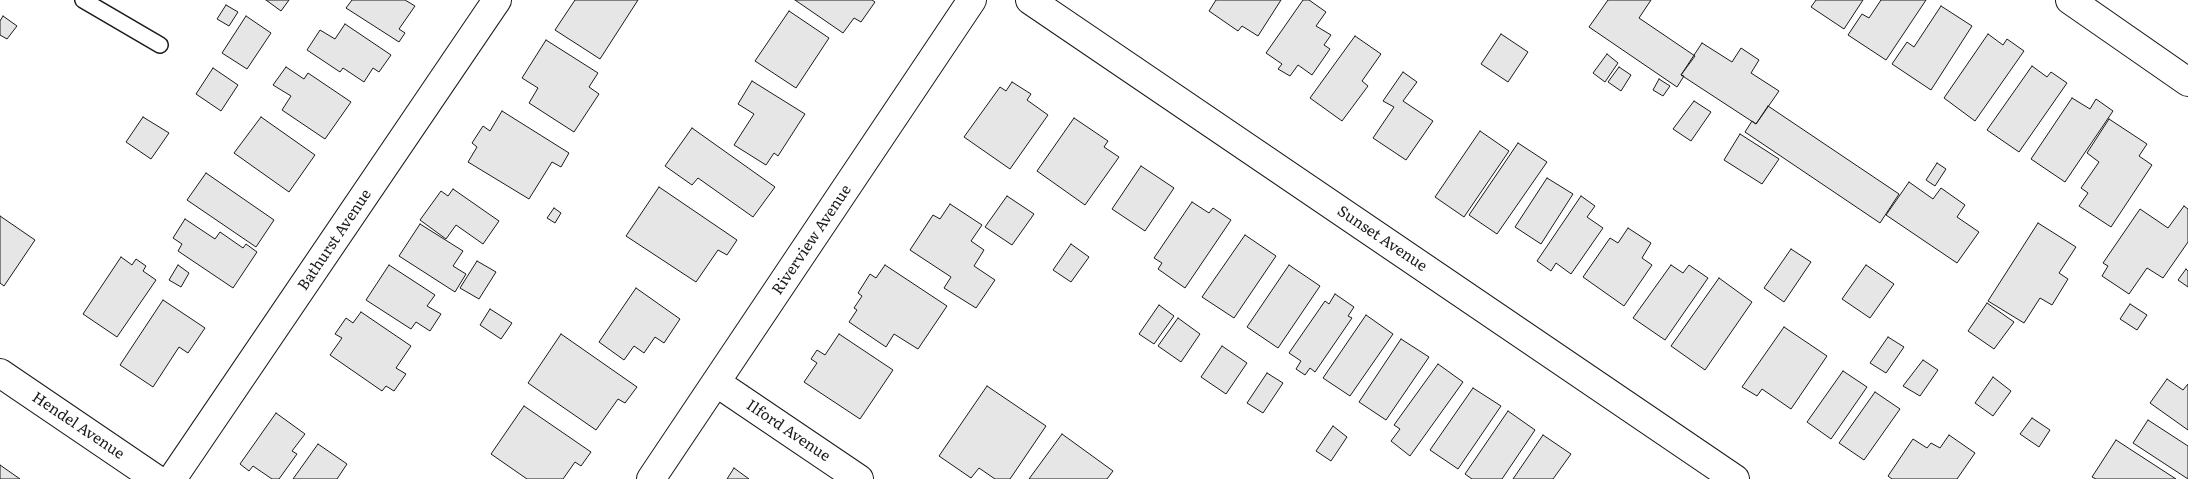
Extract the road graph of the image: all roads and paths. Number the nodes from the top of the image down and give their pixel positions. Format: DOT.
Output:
graph roads {
  1 [pos="83,0"];
  2 [pos="497,0"];
  3 [pos="972,0"];
  4 [pos="1030,0"];
  5 [pos="2070,0"];
  6 [pos="160,45"];
  7 [pos="2188,82"];
  8 [pos="0,373"];
  9 [pos="717,383"];
  10 [pos="156,479"];
  11 [pos="172,479"];
  12 [pos="651,479"];
  13 [pos="859,479"];
  14 [pos="1735,479"];
  1 -- 6 [label="lane"];
  2 -- 11 [label="street, Bathurst Avenue"];
  3 -- 9 [label="street, Riverview Avenue"];
  4 -- 14 [label="street, Sunset Avenue"];
  5 -- 7 [label="street"];
  8 -- 10 [label="street, Hendel Avenue"];
  9 -- 12 [label="street, Riverview Avenue"];
  9 -- 13 [label="street, Ilford Avenue"];
}
